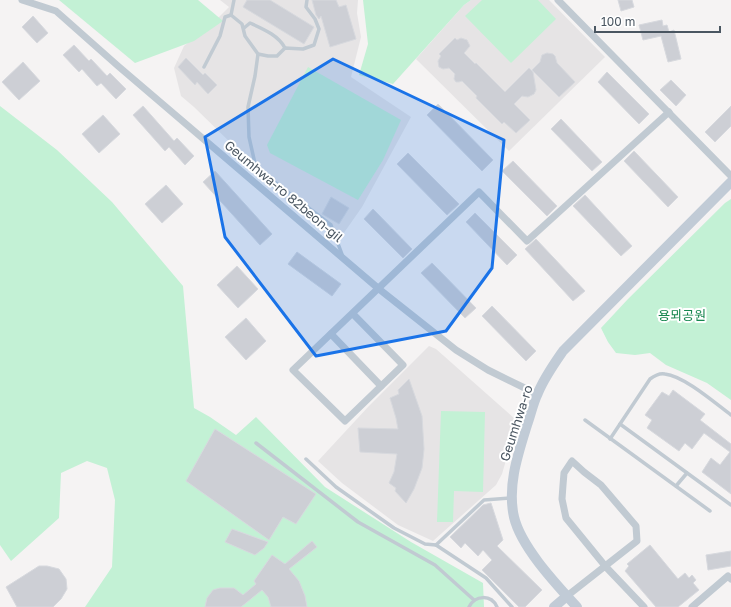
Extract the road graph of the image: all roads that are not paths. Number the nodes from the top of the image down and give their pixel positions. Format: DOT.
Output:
graph roads {
  1 [pos="22,0"];
  2 [pos="234,0"];
  3 [pos="307,0"];
  4 [pos="558,0"];
  5 [pos="231,15"];
  6 [pos="244,28"];
  7 [pos="285,48"];
  8 [pos="258,54"];
  9 [pos="204,67"];
  10 [pos="670,112"];
  11 [pos="731,176"];
  12 [pos="731,182"];
  13 [pos="343,258"];
  14 [pos="379,288"];
  15 [pos="353,314"];
  16 [pos="331,334"];
  17 [pos="381,386"];
  18 [pos="537,394"];
  19 [pos="731,415"];
  20 [pos="584,420"];
  21 [pos="620,424"];
  22 [pos="610,438"];
  23 [pos="256,443"];
  24 [pos="306,459"];
  25 [pos="687,472"];
  26 [pos="676,486"];
  27 [pos="512,498"];
  28 [pos="731,505"];
  29 [pos="710,511"];
  30 [pos="436,546"];
  31 [pos="606,567"];
  32 [pos="731,579"];
  33 [pos="567,596"];
  34 [pos="474,600"];
  35 [pos="469,607"];
  36 [pos="497,607"];
  37 [pos="512,607"];
  38 [pos="554,607"];
  39 [pos="577,607"];
  40 [pos="644,607"];
  41 [pos="692,607"];
  1 -- 13 [label="street, Geumhwa-ro 82beon-gil"];
  2 -- 5 [label="lane"];
  3 -- 7 [label="lane"];
  4 -- 10 [label="street"];
  5 -- 6 [label="lane"];
  5 -- 9 [label="lane"];
  6 -- 7 [label="lane"];
  6 -- 8 [label="lane"];
  7 -- 8 [label="lane"];
  8 -- 13 [label="lane"];
  10 -- 11 [label="street"];
  10 -- 14 [label="street"];
  12 -- 18 [label="street, Geumhwa-ro"];
  13 -- 14 [label="street, Geumhwa-ro 82beon-gil"];
  14 -- 15 [label="street"];
  14 -- 18 [label="street, Geumhwa-ro 82beon-gil"];
  15 -- 16 [label="street"];
  15 -- 17 [label="street"];
  16 -- 17 [label="street"];
  16 -- 17 [label="street"];
  18 -- 27 [label="street, Geumhwa-ro"];
  19 -- 21 [label="lane"];
  20 -- 22 [label="lane"];
  21 -- 22 [label="lane"];
  21 -- 25 [label="lane"];
  22 -- 26 [label="lane"];
  23 -- 34 [label="lane"];
  24 -- 30 [label="lane"];
  25 -- 26 [label="lane"];
  25 -- 28 [label="lane"];
  26 -- 29 [label="lane"];
  27 -- 30 [label="lane"];
  27 -- 33 [label="street, Geumhwa-ro"];
  30 -- 37 [label="lane"];
  31 -- 31 [label="street"];
  31 -- 33 [label="street"];
  31 -- 40 [label="street"];
  32 -- 41 [label="street"];
  33 -- 38 [label="street"];
  33 -- 39 [label="street, Geumhwa-ro"];
  34 -- 35 [label="lane"];
  34 -- 36 [label="lane"];
}
